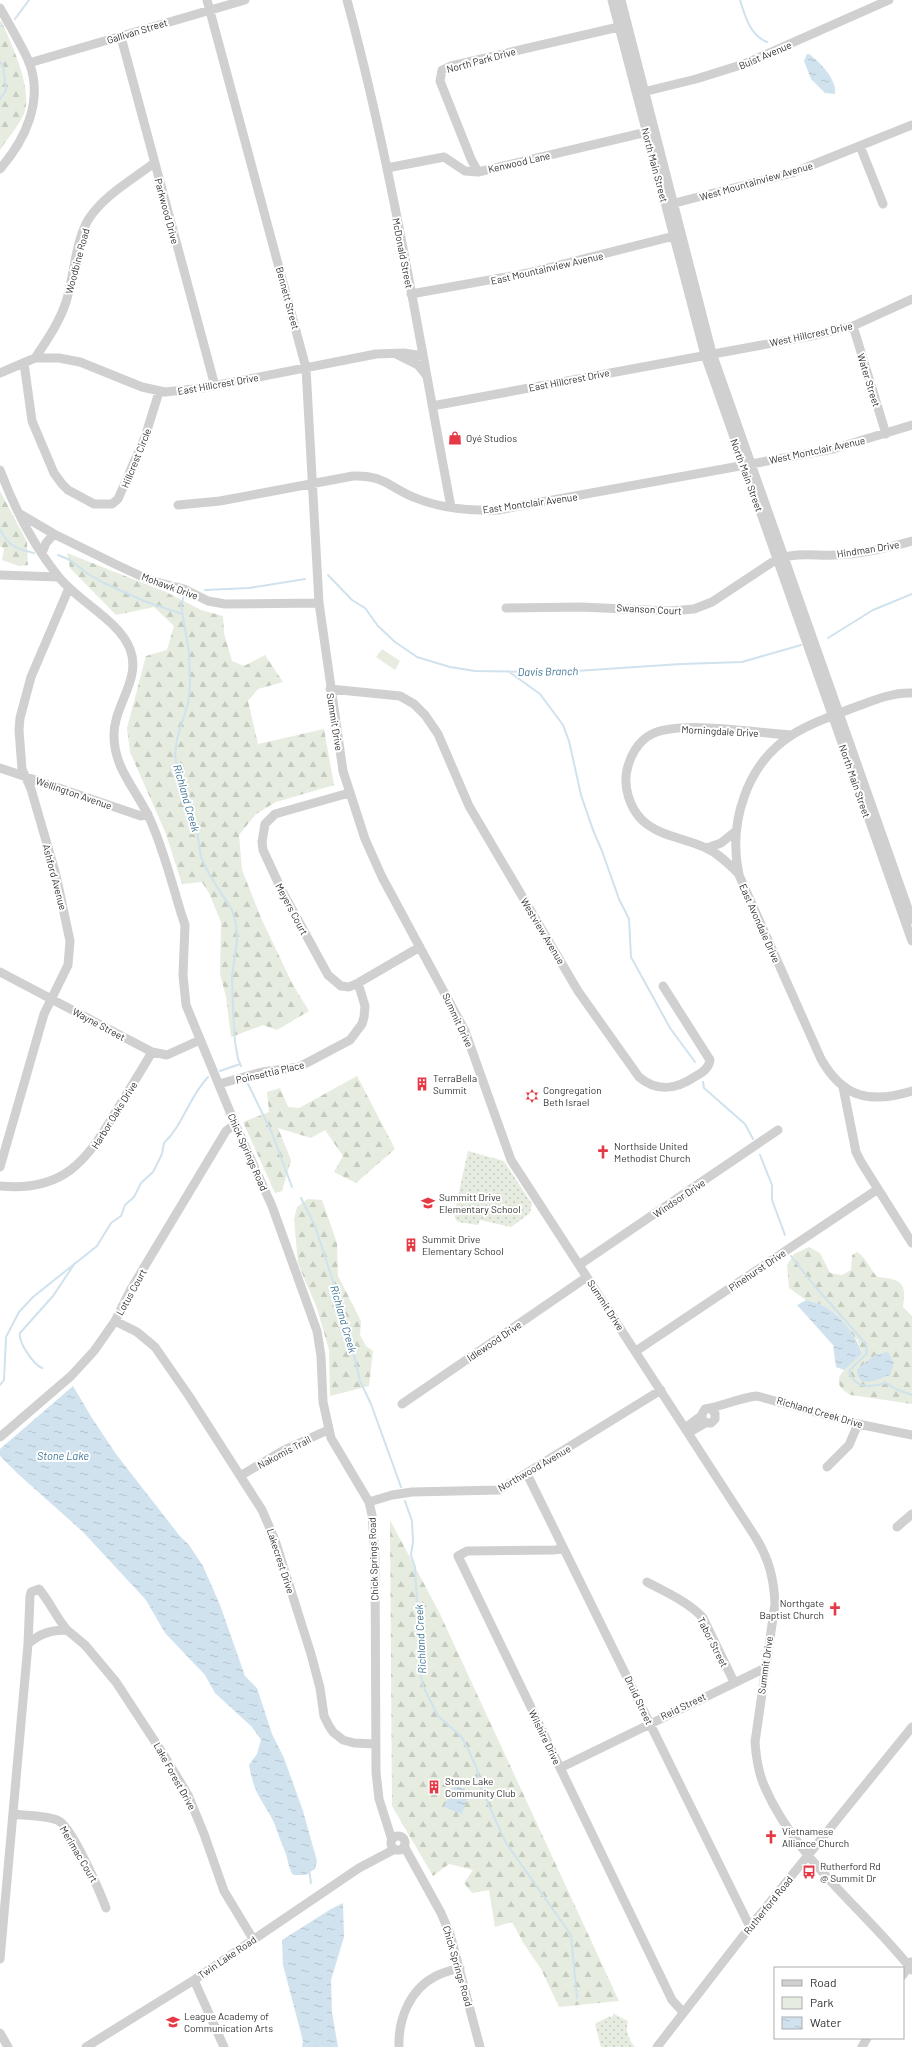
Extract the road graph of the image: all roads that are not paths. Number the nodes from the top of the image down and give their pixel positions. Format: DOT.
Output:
graph roads {
  1 [pos="207,0"];
  2 [pos="245,0"];
  3 [pos="347,0"];
  4 [pos="612,0"];
  5 [pos="621,0"];
  6 [pos="889,0"];
  7 [pos="0,8"];
  8 [pos="210,10"];
  9 [pos="623,26"];
  10 [pos="121,37"];
  11 [pos="29,63"];
  12 [pos="640,93"];
  13 [pos="912,125"];
  14 [pos="650,131"];
  15 [pos="860,146"];
  16 [pos="154,163"];
  17 [pos="386,168"];
  18 [pos="0,169"];
  19 [pos="478,172"];
  20 [pos="883,204"];
  21 [pos="669,205"];
  22 [pos="677,235"];
  23 [pos="411,294"];
  24 [pos="912,299"];
  25 [pos="853,326"];
  26 [pos="395,353"];
  27 [pos="709,354"];
  28 [pos="423,356"];
  29 [pos="35,358"];
  30 [pos="24,363"];
  31 [pos="306,368"];
  32 [pos="0,373"];
  33 [pos="426,376"];
  34 [pos="215,386"];
  35 [pos="159,392"];
  36 [pos="432,406"];
  37 [pos="912,425"];
  38 [pos="886,434"];
  39 [pos="748,465"];
  40 [pos="0,470"];
  41 [pos="311,485"];
  42 [pos="178,505"];
  43 [pos="451,507"];
  44 [pos="20,514"];
  45 [pos="54,534"];
  46 [pos="912,541"];
  47 [pos="42,553"];
  48 [pos="781,558"];
  49 [pos="0,575"];
  50 [pos="58,577"];
  51 [pos="68,588"];
  52 [pos="319,603"];
  53 [pos="506,608"];
  54 [pos="330,689"];
  55 [pos="912,693"];
  56 [pos="836,715"];
  57 [pos="791,735"];
  58 [pos="0,768"];
  59 [pos="25,776"];
  60 [pos="349,793"];
  61 [pos="148,814"];
  62 [pos="736,831"];
  63 [pos="707,848"];
  64 [pos="739,875"];
  65 [pos="895,882"];
  66 [pos="912,920"];
  67 [pos="912,941"];
  68 [pos="420,947"];
  69 [pos="0,972"];
  70 [pos="358,983"];
  71 [pos="663,986"];
  72 [pos="50,998"];
  73 [pos="200,1040"];
  74 [pos="152,1052"];
  75 [pos="219,1084"];
  76 [pos="843,1087"];
  77 [pos="912,1091"];
  78 [pos="235,1124"];
  79 [pos="778,1130"];
  80 [pos="0,1166"];
  81 [pos="0,1186"];
  82 [pos="878,1189"];
  83 [pos="912,1243"];
  84 [pos="579,1265"];
  85 [pos="587,1277"];
  86 [pos="115,1321"];
  87 [pos="636,1351"];
  88 [pos="661,1390"];
  89 [pos="402,1404"];
  90 [pos="858,1424"];
  91 [pos="328,1430"];
  92 [pos="687,1430"];
  93 [pos="912,1435"];
  94 [pos="0,1437"];
  95 [pos="827,1467"];
  96 [pos="527,1474"];
  97 [pos="240,1476"];
  98 [pos="369,1502"];
  99 [pos="912,1514"];
  100 [pos="897,1527"];
  101 [pos="563,1548"];
  102 [pos="647,1582"];
  103 [pos="67,1630"];
  104 [pos="28,1644"];
  105 [pos="765,1668"];
  106 [pos="734,1682"];
  107 [pos="650,1723"];
  108 [pos="912,1727"];
  109 [pos="376,1744"];
  110 [pos="560,1768"];
  111 [pos="13,1814"];
  112 [pos="396,1844"];
  113 [pos="808,1856"];
  114 [pos="106,1908"];
  115 [pos="750,1927"];
  116 [pos="253,1939"];
  117 [pos="0,1959"];
  118 [pos="911,1965"];
  119 [pos="460,1968"];
  120 [pos="904,1973"];
  121 [pos="194,1980"];
  122 [pos="683,2012"];
  123 [pos="0,2033"];
  124 [pos="661,2045"];
  125 [pos="8,2047"];
  126 [pos="86,2047"];
  127 [pos="224,2047"];
  128 [pos="399,2047"];
  129 [pos="480,2047"];
  1 -- 8 [label="street, Bennett Street"];
  2 -- 8 [label="street, Gallivan Street"];
  3 -- 17 [label="street, McDonald Street"];
  4 -- 9 [label="street, North Main Street"];
  5 -- 9 [label="street, North Main Street"];
  6 -- 12 [label="street, Buist Avenue"];
  7 -- 11 [label="street"];
  8 -- 10 [label="street, Gallivan Street"];
  8 -- 31 [label="street, Bennett Street"];
  9 -- 12 [label="street, North Main Street"];
  9 -- 19 [label="street, North Park Drive"];
  10 -- 11 [label="street, Gallivan Street"];
  10 -- 16 [label="street, Parkwood Drive"];
  11 -- 18 [label="street"];
  12 -- 14 [label="street, North Main Street"];
  13 -- 15 [label="street, West Mountainview Avenue"];
  14 -- 19 [label="street, Kenwood Lane"];
  14 -- 21 [label="street, North Main Street"];
  15 -- 20 [label="street"];
  15 -- 21 [label="street, West Mountainview Avenue"];
  16 -- 29 [label="street, Woodbine Road"];
  16 -- 34 [label="street, Parkwood Drive"];
  17 -- 19 [label="street, Kenwood Lane"];
  17 -- 23 [label="street, McDonald Street"];
  21 -- 22 [label="street, North Main Street"];
  22 -- 23 [label="street, East Mountainview Avenue"];
  22 -- 27 [label="street, North Main Street"];
  23 -- 28 [label="street, McDonald Street"];
  24 -- 25 [label="street, West Hillcrest Drive"];
  25 -- 27 [label="street, West Hillcrest Drive"];
  25 -- 38 [label="street, Water Street"];
  26 -- 28 [label="street, East Hillcrest Drive"];
  26 -- 31 [label="street, East Hillcrest Drive"];
  26 -- 33 [label="street"];
  27 -- 36 [label="street, East Hillcrest Drive"];
  27 -- 39 [label="street, North Main Street"];
  28 -- 33 [label="street, McDonald Street"];
  29 -- 30 [label="street, East Hillcrest Drive"];
  29 -- 35 [label="street, East Hillcrest Drive"];
  30 -- 32 [label="street, East Hillcrest Drive"];
  30 -- 35 [label="street, Hillcrest Circle"];
  31 -- 34 [label="street, East Hillcrest Drive"];
  31 -- 41 [label="street, Bennett Street"];
  33 -- 36 [label="street, McDonald Street"];
  34 -- 35 [label="street, East Hillcrest Drive"];
  36 -- 43 [label="street, McDonald Street"];
  37 -- 38 [label="street, West Montclair Avenue"];
  38 -- 39 [label="street, West Montclair Avenue"];
  39 -- 43 [label="street, East Montclair Avenue"];
  39 -- 48 [label="street, North Main Street"];
  40 -- 44 [label="street"];
  41 -- 42 [label="street, East Montclair Avenue"];
  41 -- 43 [label="street, East Montclair Avenue"];
  41 -- 52 [label="street, Bennett Street"];
  44 -- 45 [label="street, Mohawk Drive"];
  44 -- 47 [label="street"];
  45 -- 47 [label="street"];
  45 -- 52 [label="street, Mohawk Drive"];
  46 -- 48 [label="street, Hindman Drive"];
  47 -- 50 [label="street"];
  48 -- 53 [label="street, Swanson Court"];
  48 -- 56 [label="street, North Main Street"];
  49 -- 50 [label="street"];
  50 -- 51 [label="street, Chick Springs Road"];
  51 -- 59 [label="street, Ashford Avenue"];
  51 -- 61 [label="street, Chick Springs Road"];
  52 -- 54 [label="street, Summit Drive"];
  54 -- 60 [label="street, Summit Drive"];
  54 -- 71 [label="street, Westview Avenue"];
  55 -- 56 [label="street, East Avondale Drive"];
  56 -- 57 [label="street, East Avondale Drive"];
  56 -- 65 [label="street, North Main Street"];
  57 -- 62 [label="street, East Avondale Drive"];
  57 -- 63 [label="street, Morningdale Drive"];
  58 -- 59 [label="street, Wellington Avenue"];
  59 -- 61 [label="street, Wellington Avenue"];
  59 -- 72 [label="street, Ashford Avenue"];
  60 -- 68 [label="street, Summit Drive"];
  60 -- 70 [label="street, Meyers Court"];
  61 -- 73 [label="street, Chick Springs Road"];
  62 -- 63 [label="street"];
  62 -- 64 [label="street, East Avondale Drive"];
  63 -- 64 [label="street, Morningdale Drive"];
  64 -- 76 [label="street, East Avondale Drive"];
  65 -- 66 [label="street, North Main Street"];
  65 -- 67 [label="street, North Main Street"];
  68 -- 70 [label="street, Meyers Court"];
  68 -- 84 [label="street, Summit Drive"];
  69 -- 72 [label="street, Wayne Street"];
  70 -- 75 [label="street, Poinsettia Place"];
  72 -- 74 [label="street, Wayne Street"];
  72 -- 80 [label="street, Ashford Avenue"];
  73 -- 74 [label="street, Wayne Street"];
  73 -- 75 [label="street, Chick Springs Road"];
  74 -- 81 [label="street, Harbor Oaks Drive"];
  75 -- 78 [label="street, Chick Springs Road"];
  76 -- 77 [label="street, East Avondale Drive"];
  76 -- 82 [label="street"];
  78 -- 86 [label="street, Lotus Court"];
  78 -- 91 [label="street, Chick Springs Road"];
  79 -- 84 [label="street, Windsor Drive"];
  82 -- 83 [label="street"];
  82 -- 87 [label="street, Pinehurst Drive"];
  84 -- 85 [label="street, Summit Drive"];
  85 -- 87 [label="street, Summit Drive"];
  85 -- 89 [label="street, Idlewood Drive"];
  86 -- 94 [label="street, Lotus Court"];
  86 -- 97 [label="street, Lakecrest Drive"];
  87 -- 88 [label="street, Summit Drive"];
  88 -- 92 [label="street, Summit Drive"];
  88 -- 96 [label="street, Northwood Avenue"];
  90 -- 92 [label="street, Richland Creek Drive"];
  90 -- 93 [label="street, Richland Creek Drive"];
  90 -- 95 [label="street"];
  91 -- 97 [label="street, Nakomis Trail"];
  91 -- 98 [label="street, Chick Springs Road"];
  92 -- 105 [label="street, Summit Drive"];
  96 -- 98 [label="street, Northwood Avenue"];
  96 -- 101 [label="street, Druid Street"];
  97 -- 109 [label="street, Lakecrest Drive"];
  98 -- 109 [label="street, Chick Springs Road"];
  99 -- 100 [label="street"];
  101 -- 107 [label="street, Druid Street"];
  101 -- 110 [label="street, Wilshire Drive"];
  102 -- 106 [label="street, Tabor Street"];
  103 -- 104 [label="street"];
  103 -- 104 [label="street, Lake Forest Drive"];
  103 -- 116 [label="street, Lake Forest Drive"];
  104 -- 111 [label="street, Lake Forest Drive"];
  105 -- 106 [label="street, Reid Street"];
  105 -- 113 [label="street, Summit Drive"];
  106 -- 107 [label="street, Reid Street"];
  107 -- 110 [label="street, Reid Street"];
  107 -- 115 [label="street, Druid Street"];
  108 -- 113 [label="street, Rutherford Road"];
  109 -- 112 [label="street, Chick Springs Road"];
  110 -- 122 [label="street, Wilshire Drive"];
  111 -- 114 [label="street, Merimac Court"];
  111 -- 117 [label="street, Lake Forest Drive"];
  112 -- 116 [label="street, Twin Lake Road"];
  112 -- 119 [label="street, Chick Springs Road"];
  113 -- 115 [label="street, Rutherford Road"];
  113 -- 118 [label="street, Summit Drive"];
  115 -- 122 [label="street, Rutherford Road"];
  116 -- 121 [label="street, Twin Lake Road"];
  118 -- 120 [label="street"];
  119 -- 128 [label="street"];
  119 -- 129 [label="street, Chick Springs Road"];
  121 -- 126 [label="street, Twin Lake Road"];
  121 -- 127 [label="street"];
  122 -- 124 [label="street, Rutherford Road"];
  123 -- 125 [label="street"];
}
